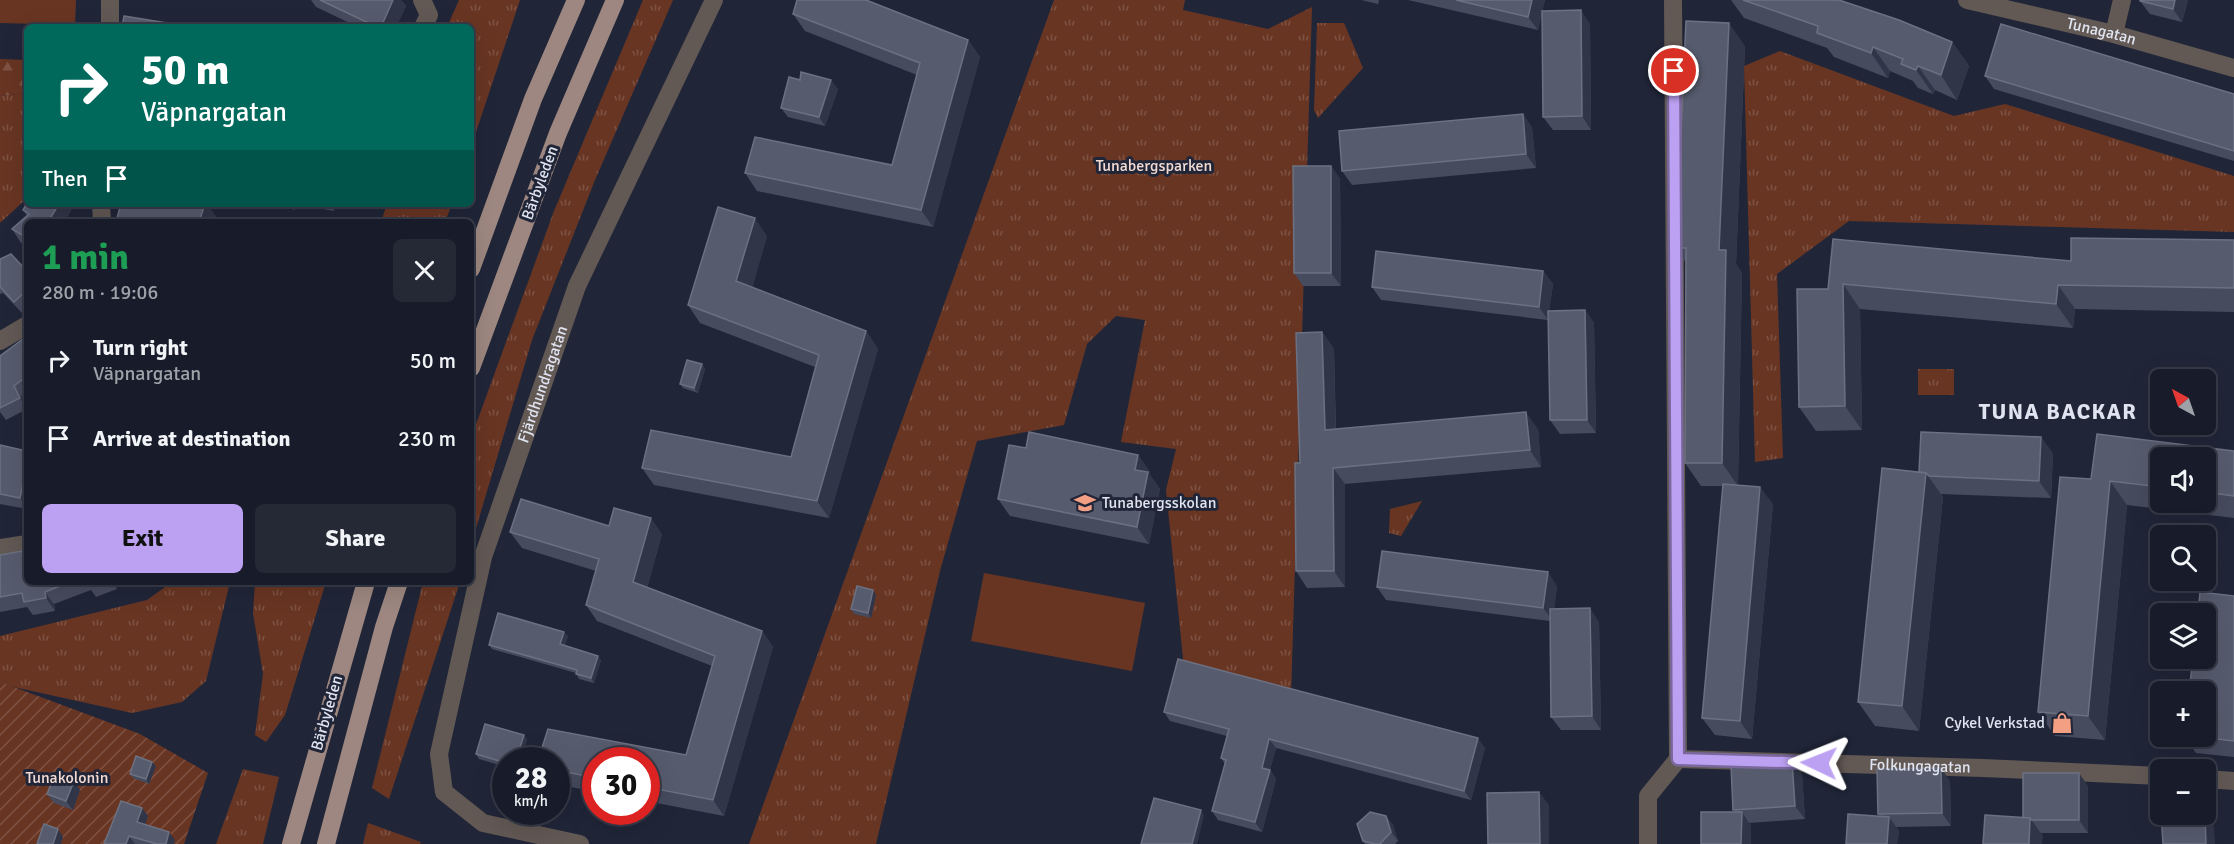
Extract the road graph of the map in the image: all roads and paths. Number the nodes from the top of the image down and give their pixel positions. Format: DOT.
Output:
graph roads {
  1 [pos="110,0"];
  2 [pos="422,0"];
  3 [pos="576,0"];
  4 [pos="615,0"];
  5 [pos="714,0"];
  6 [pos="1673,0"];
  7 [pos="1967,0"];
  8 [pos="2122,0"];
  9 [pos="110,24"];
  10 [pos="424,24"];
  11 [pos="2114,34"];
  12 [pos="2234,68"];
  13 [pos="474,261"];
  14 [pos="24,327"];
  15 [pos="0,341"];
  16 [pos="474,360"];
  17 [pos="24,544"];
  18 [pos="0,548"];
  19 [pos="365,585"];
  20 [pos="398,585"];
  21 [pos="1678,759"];
  22 [pos="2150,776"];
  23 [pos="2216,780"];
  24 [pos="2234,781"];
  25 [pos="291,844"];
  26 [pos="326,844"];
  27 [pos="580,844"];
  28 [pos="1648,844"];
  1 -- 9 [label="street"];
  2 -- 10 [label="street"];
  3 -- 13 [label="main road"];
  4 -- 16 [label="main road, Bärbyleden"];
  5 -- 27 [label="street, Fjärdhundragatan"];
  6 -- 21 [label="street"];
  7 -- 11 [label="street, Tunagatan"];
  8 -- 11 [label="street"];
  11 -- 12 [label="street, Tunagatan"];
  14 -- 15 [label="street"];
  17 -- 18 [label="street"];
  19 -- 25 [label="main road, Bärbyleden"];
  20 -- 26 [label="main road, Bärbyleden"];
  21 -- 22 [label="street, Folkungagatan"];
  21 -- 28 [label="street"];
  23 -- 24 [label="street"];
}
